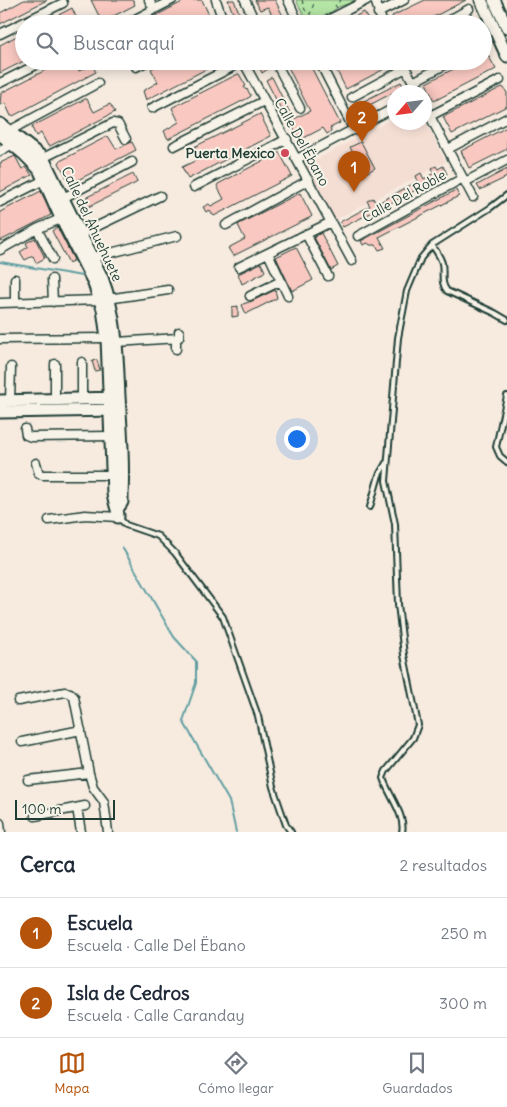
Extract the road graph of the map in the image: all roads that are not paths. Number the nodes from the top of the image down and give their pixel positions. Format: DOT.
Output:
graph roads {
  1 [pos="149,0"];
  2 [pos="172,0"];
  3 [pos="216,0"];
  4 [pos="245,0"];
  5 [pos="288,0"];
  6 [pos="367,0"];
  7 [pos="375,0"];
  8 [pos="404,0"];
  9 [pos="481,0"];
  10 [pos="494,0"];
  11 [pos="63,3"];
  12 [pos="469,9"];
  13 [pos="154,10"];
  14 [pos="378,13"];
  15 [pos="39,15"];
  16 [pos="144,15"];
  17 [pos="221,15"];
  18 [pos="252,15"];
  19 [pos="295,15"];
  20 [pos="338,15"];
  21 [pos="458,15"];
  22 [pos="488,15"];
  23 [pos="492,24"];
  24 [pos="15,27"];
  25 [pos="507,27"];
  26 [pos="0,34"];
  27 [pos="507,56"];
  28 [pos="26,70"];
  29 [pos="226,70"];
  30 [pos="248,70"];
  31 [pos="281,70"];
  32 [pos="324,70"];
  33 [pos="394,70"];
  34 [pos="407,70"];
  35 [pos="435,70"];
  36 [pos="500,80"];
  37 [pos="413,82"];
  38 [pos="0,83"];
  39 [pos="98,83"];
  40 [pos="414,85"];
  41 [pos="352,96"];
  42 [pos="264,101"];
  43 [pos="152,108"];
  44 [pos="300,108"];
  45 [pos="387,112"];
  46 [pos="432,115"];
  47 [pos="507,118"];
  48 [pos="432,120"];
  49 [pos="0,124"];
  50 [pos="354,130"];
  51 [pos="5,133"];
  52 [pos="126,139"];
  53 [pos="287,139"];
  54 [pos="13,144"];
  55 [pos="174,146"];
  56 [pos="448,149"];
  57 [pos="0,152"];
  58 [pos="43,158"];
  59 [pos="297,159"];
  60 [pos="507,160"];
  61 [pos="132,162"];
  62 [pos="44,180"];
  63 [pos="309,180"];
  64 [pos="464,180"];
  65 [pos="194,187"];
  66 [pos="507,195"];
  67 [pos="160,196"];
  68 [pos="473,197"];
  69 [pos="63,198"];
  70 [pos="0,202"];
  71 [pos="66,216"];
  72 [pos="331,222"];
  73 [pos="226,225"];
  74 [pos="37,229"];
  75 [pos="81,234"];
  76 [pos="306,234"];
  77 [pos="177,236"];
  78 [pos="358,236"];
  79 [pos="432,245"];
  80 [pos="0,250"];
  81 [pos="268,254"];
  82 [pos="91,258"];
  83 [pos="52,259"];
  84 [pos="352,262"];
  85 [pos="239,267"];
  86 [pos="328,276"];
  87 [pos="14,279"];
  88 [pos="52,279"];
  89 [pos="281,281"];
  90 [pos="168,290"];
  91 [pos="250,296"];
  92 [pos="288,296"];
  93 [pos="105,299"];
  94 [pos="15,302"];
  95 [pos="53,302"];
  96 [pos="0,303"];
  97 [pos="507,320"];
  98 [pos="0,339"];
  99 [pos="112,340"];
  100 [pos="176,349"];
  101 [pos="82,362"];
  102 [pos="55,364"];
  103 [pos="11,367"];
  104 [pos="507,396"];
  105 [pos="114,398"];
  106 [pos="82,399"];
  107 [pos="55,400"];
  108 [pos="5,401"];
  109 [pos="26,406"];
  110 [pos="115,410"];
  111 [pos="0,412"];
  112 [pos="25,429"];
  113 [pos="111,436"];
  114 [pos="388,461"];
  115 [pos="507,462"];
  116 [pos="36,463"];
  117 [pos="113,475"];
  118 [pos="370,507"];
  119 [pos="118,513"];
  120 [pos="49,520"];
  121 [pos="18,701"];
  122 [pos="81,730"];
  123 [pos="22,742"];
  124 [pos="89,773"];
  125 [pos="28,780"];
  126 [pos="35,816"];
  127 [pos="0,823"];
  128 [pos="1,832"];
  129 [pos="81,832"];
  130 [pos="108,832"];
  131 [pos="291,832"];
  132 [pos="402,832"];
  1 -- 13 [label="street"];
  2 -- 13 [label="street"];
  3 -- 17 [label="street"];
  4 -- 18 [label="street"];
  5 -- 19 [label="street"];
  6 -- 20 [label="street"];
  7 -- 14 [label="street"];
  8 -- 14 [label="street"];
  9 -- 22 [label="street"];
  10 -- 25 [label="street"];
  11 -- 15 [label="street"];
  12 -- 21 [label="street"];
  13 -- 16 [label="street"];
  23 -- 27 [label="street"];
  24 -- 26 [label="street"];
  28 -- 38 [label="street"];
  29 -- 43 [label="street"];
  30 -- 42 [label="street, Calle Del Ëbano"];
  31 -- 44 [label="street"];
  32 -- 50 [label="street"];
  33 -- 41 [label="street"];
  34 -- 37 [label="street"];
  35 -- 37 [label="street"];
  36 -- 46 [label="street"];
  37 -- 40 [label="street"];
  39 -- 51 [label="street"];
  42 -- 53 [label="street, Calle Del Ëbano"];
  42 -- 55 [label="street"];
  45 -- 50 [label="street"];
  47 -- 56 [label="street"];
  48 -- 56 [label="street"];
  49 -- 51 [label="street, Calle del Ahuehuete"];
  50 -- 59 [label="street"];
  51 -- 54 [label="street, Calle del Ahuehuete"];
  51 -- 58 [label="street, Calle del Ahuehuete"];
  52 -- 58 [label="street"];
  53 -- 59 [label="street, Calle Del Ëbano"];
  53 -- 65 [label="street"];
  54 -- 57 [label="street"];
  54 -- 62 [label="street, Calle del Ahuehuete"];
  56 -- 64 [label="street"];
  58 -- 69 [label="street, Calle del Ahuehuete"];
  59 -- 63 [label="street, Calle Del Ëbano"];
  60 -- 64 [label="street, Calle Del Roble"];
  61 -- 69 [label="street"];
  62 -- 70 [label="street"];
  62 -- 71 [label="street, Calle del Ahuehuete"];
  63 -- 72 [label="street, Calle Del Ëbano"];
  63 -- 73 [label="street"];
  64 -- 68 [label="street"];
  64 -- 78 [label="street, Calle Del Roble"];
  66 -- 79 [label="lane"];
  67 -- 75 [label="street"];
  69 -- 71 [label="street, Calle del Ahuehuete"];
  71 -- 74 [label="street"];
  71 -- 75 [label="street, Calle del Ahuehuete"];
  71 -- 93 [label="street, Calle del Ahuehuete"];
  72 -- 76 [label="street"];
  72 -- 84 [label="street, Calle Del Ëbano"];
  74 -- 80 [label="street"];
  74 -- 83 [label="street"];
  75 -- 82 [label="street, Calle del Ahuehuete"];
  76 -- 81 [label="street"];
  76 -- 86 [label="street"];
  77 -- 82 [label="street"];
  79 -- 97 [label="lane"];
  79 -- 114 [label="lane"];
  81 -- 85 [label="street"];
  81 -- 89 [label="street"];
  82 -- 93 [label="street, Calle del Ahuehuete"];
  87 -- 94 [label="street"];
  88 -- 95 [label="street"];
  89 -- 91 [label="street"];
  89 -- 92 [label="street"];
  90 -- 93 [label="street"];
  93 -- 95 [label="street"];
  93 -- 99 [label="street, Calle del Ahuehuete"];
  94 -- 95 [label="street"];
  94 -- 96 [label="street"];
  98 -- 99 [label="street"];
  99 -- 100 [label="street"];
  99 -- 105 [label="street, Calle del Ahuehuete"];
  101 -- 106 [label="street"];
  102 -- 107 [label="street"];
  103 -- 108 [label="street"];
  104 -- 115 [label="lane"];
  105 -- 106 [label="street"];
  105 -- 110 [label="street, Calle del Ahuehuete"];
  106 -- 107 [label="street"];
  107 -- 109 [label="street"];
  108 -- 109 [label="street"];
  109 -- 110 [label="street"];
  109 -- 111 [label="street"];
  110 -- 113 [label="street, Calle del Ahuehuete"];
  110 -- 119 [label="street, Calle del Ahuehuete"];
  112 -- 113 [label="street"];
  113 -- 117 [label="street, Calle del Ahuehuete"];
  114 -- 118 [label="lane"];
  114 -- 132 [label="lane"];
  116 -- 117 [label="street"];
  117 -- 119 [label="street, Calle del Ahuehuete"];
  119 -- 120 [label="street"];
  119 -- 131 [label="lane"];
  121 -- 122 [label="street"];
  122 -- 123 [label="street"];
  122 -- 124 [label="street"];
  124 -- 125 [label="street"];
  124 -- 130 [label="street"];
  126 -- 129 [label="street"];
  127 -- 128 [label="street"];
}
